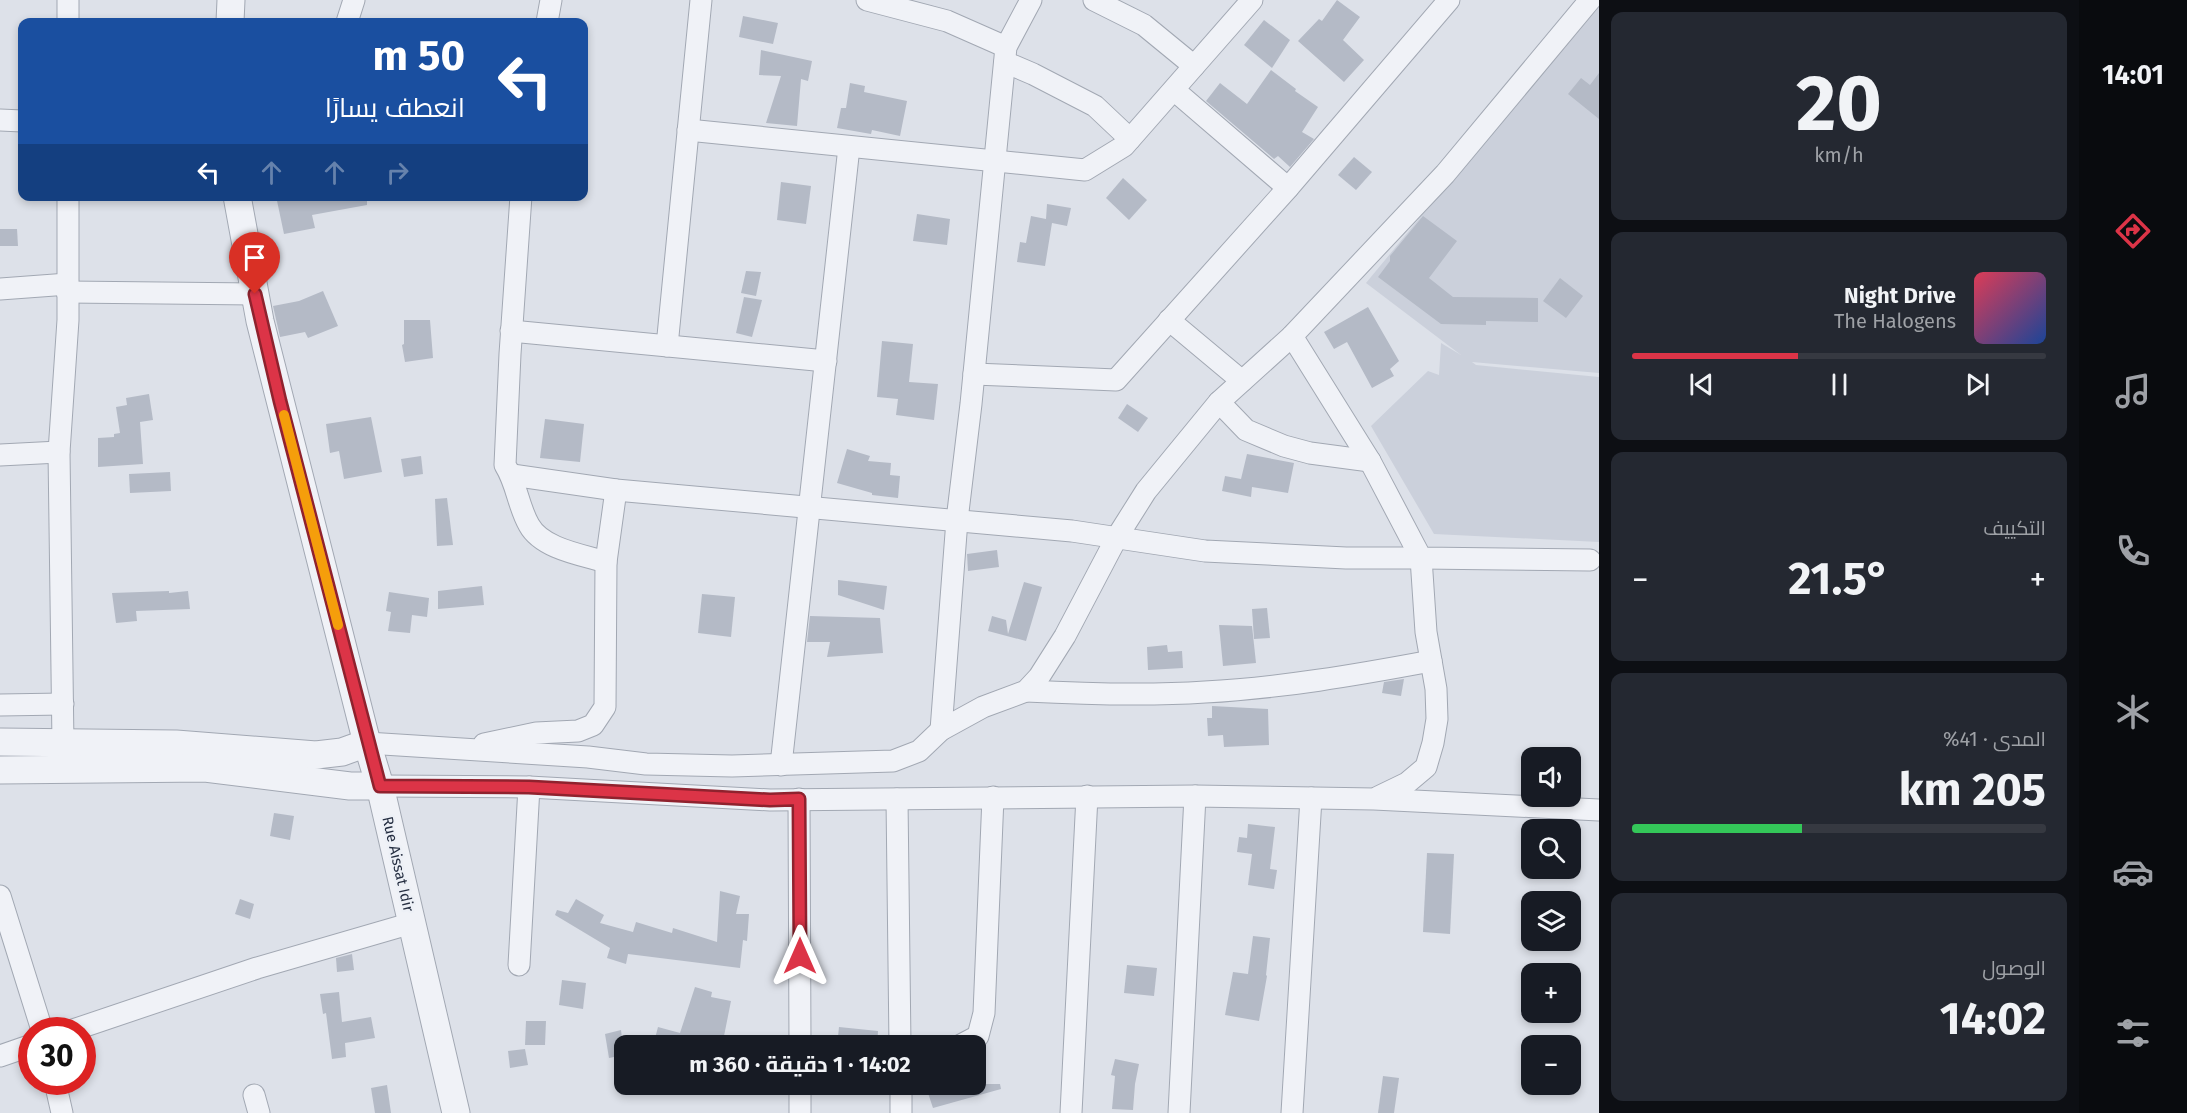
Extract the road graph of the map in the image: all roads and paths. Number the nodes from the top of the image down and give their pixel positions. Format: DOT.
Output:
graph roads {
  1 [pos="68,0"];
  2 [pos="231,0"];
  3 [pos="354,0"];
  4 [pos="551,0"];
  5 [pos="701,0"];
  6 [pos="867,0"];
  7 [pos="1031,0"];
  8 [pos="1094,0"];
  9 [pos="1252,0"];
  10 [pos="1449,0"];
  11 [pos="1580,4"];
  12 [pos="68,18"];
  13 [pos="230,18"];
  14 [pos="348,18"];
  15 [pos="548,18"];
  16 [pos="1006,54"];
  17 [pos="1194,66"];
  18 [pos="1174,90"];
  19 [pos="0,120"];
  20 [pos="18,122"];
  21 [pos="688,130"];
  22 [pos="1130,139"];
  23 [pos="849,147"];
  24 [pos="994,162"];
  25 [pos="1288,188"];
  26 [pos="68,201"];
  27 [pos="238,201"];
  28 [pos="521,201"];
  29 [pos="68,288"];
  30 [pos="0,289"];
  31 [pos="255,294"];
  32 [pos="1169,320"];
  33 [pos="511,331"];
  34 [pos="1292,336"];
  35 [pos="668,346"];
  36 [pos="826,361"];
  37 [pos="974,374"];
  38 [pos="1242,381"];
  39 [pos="1219,402"];
  40 [pos="59,452"];
  41 [pos="0,455"];
  42 [pos="1370,461"];
  43 [pos="512,476"];
  44 [pos="616,490"];
  45 [pos="809,507"];
  46 [pos="957,520"];
  47 [pos="1117,537"];
  48 [pos="1421,558"];
  49 [pos="1590,560"];
  50 [pos="606,562"];
  51 [pos="1431,661"];
  52 [pos="1026,691"];
  53 [pos="63,704"];
  54 [pos="0,705"];
  55 [pos="941,730"];
  56 [pos="0,742"];
  57 [pos="367,743"];
  58 [pos="63,744"];
  59 [pos="470,749"];
  60 [pos="782,765"];
  61 [pos="0,770"];
  62 [pos="380,786"];
  63 [pos="529,787"];
  64 [pos="1087,796"];
  65 [pos="1195,796"];
  66 [pos="993,797"];
  67 [pos="1311,798"];
  68 [pos="799,799"];
  69 [pos="897,799"];
  70 [pos="1374,799"];
  71 [pos="1599,810"];
  72 [pos="0,896"];
  73 [pos="412,923"];
  74 [pos="519,965"];
  75 [pos="38,1017"];
  76 [pos="96,1022"];
  77 [pos="800,1035"];
  78 [pos="900,1035"];
  79 [pos="978,1035"];
  80 [pos="18,1050"];
  81 [pos="0,1056"];
  82 [pos="58,1095"];
  83 [pos="800,1095"];
  84 [pos="901,1095"];
  85 [pos="62,1113"];
  86 [pos="456,1113"];
  87 [pos="800,1113"];
  88 [pos="901,1113"];
  89 [pos="1071,1113"];
  90 [pos="1179,1113"];
  91 [pos="1292,1113"];
  1 -- 12 [label="street"];
  2 -- 13 [label="street"];
  3 -- 14 [label="street"];
  4 -- 15 [label="street"];
  5 -- 21 [label="street"];
  6 -- 16 [label="street"];
  7 -- 16 [label="street"];
  8 -- 17 [label="street"];
  9 -- 17 [label="street"];
  10 -- 25 [label="street"];
  11 -- 34 [label="street"];
  16 -- 22 [label="street"];
  16 -- 24 [label="street"];
  17 -- 18 [label="street"];
  18 -- 22 [label="street"];
  18 -- 25 [label="street"];
  19 -- 20 [label="street"];
  21 -- 23 [label="street"];
  21 -- 35 [label="street"];
  22 -- 24 [label="street"];
  23 -- 24 [label="street"];
  23 -- 36 [label="street"];
  24 -- 37 [label="street"];
  25 -- 32 [label="street"];
  26 -- 29 [label="street"];
  27 -- 31 [label="street, Rue Aissat Idir"];
  28 -- 33 [label="street"];
  29 -- 30 [label="street"];
  29 -- 31 [label="street"];
  29 -- 40 [label="street"];
  31 -- 57 [label="street, Rue Aissat Idir"];
  32 -- 37 [label="street"];
  32 -- 38 [label="street"];
  33 -- 35 [label="street"];
  33 -- 43 [label="street"];
  34 -- 38 [label="street"];
  34 -- 42 [label="street"];
  35 -- 36 [label="street"];
  36 -- 45 [label="street"];
  37 -- 46 [label="street"];
  38 -- 39 [label="street"];
  39 -- 42 [label="street"];
  39 -- 47 [label="street"];
  40 -- 41 [label="street"];
  40 -- 53 [label="street"];
  42 -- 48 [label="street"];
  43 -- 44 [label="street"];
  43 -- 50 [label="street"];
  44 -- 45 [label="street"];
  44 -- 50 [label="street"];
  45 -- 46 [label="street"];
  45 -- 60 [label="street"];
  46 -- 47 [label="street"];
  46 -- 55 [label="street"];
  47 -- 48 [label="street"];
  47 -- 52 [label="street"];
  48 -- 49 [label="street"];
  48 -- 51 [label="street"];
  50 -- 59 [label="street"];
  51 -- 52 [label="street"];
  51 -- 70 [label="street"];
  52 -- 55 [label="street"];
  53 -- 54 [label="street"];
  53 -- 58 [label="street"];
  55 -- 60 [label="street"];
  56 -- 58 [label="street"];
  57 -- 58 [label="street"];
  57 -- 59 [label="street"];
  57 -- 62 [label="street, Rue Aissat Idir"];
  59 -- 60 [label="street"];
  61 -- 62 [label="street"];
  62 -- 63 [label="street"];
  62 -- 73 [label="street, Rue Aissat Idir"];
  63 -- 68 [label="street"];
  63 -- 74 [label="street"];
  64 -- 65 [label="street"];
  64 -- 66 [label="street"];
  64 -- 89 [label="street"];
  65 -- 67 [label="street"];
  65 -- 90 [label="street"];
  66 -- 69 [label="street"];
  66 -- 79 [label="street"];
  67 -- 70 [label="street"];
  67 -- 91 [label="street"];
  68 -- 69 [label="street"];
  68 -- 77 [label="street"];
  69 -- 78 [label="street"];
  70 -- 71 [label="street"];
  72 -- 75 [label="street"];
  73 -- 76 [label="street"];
  73 -- 86 [label="street, Rue Aissat Idir"];
  80 -- 81 [label="street"];
  82 -- 85 [label="street"];
  83 -- 87 [label="street"];
  84 -- 88 [label="street"];
}
